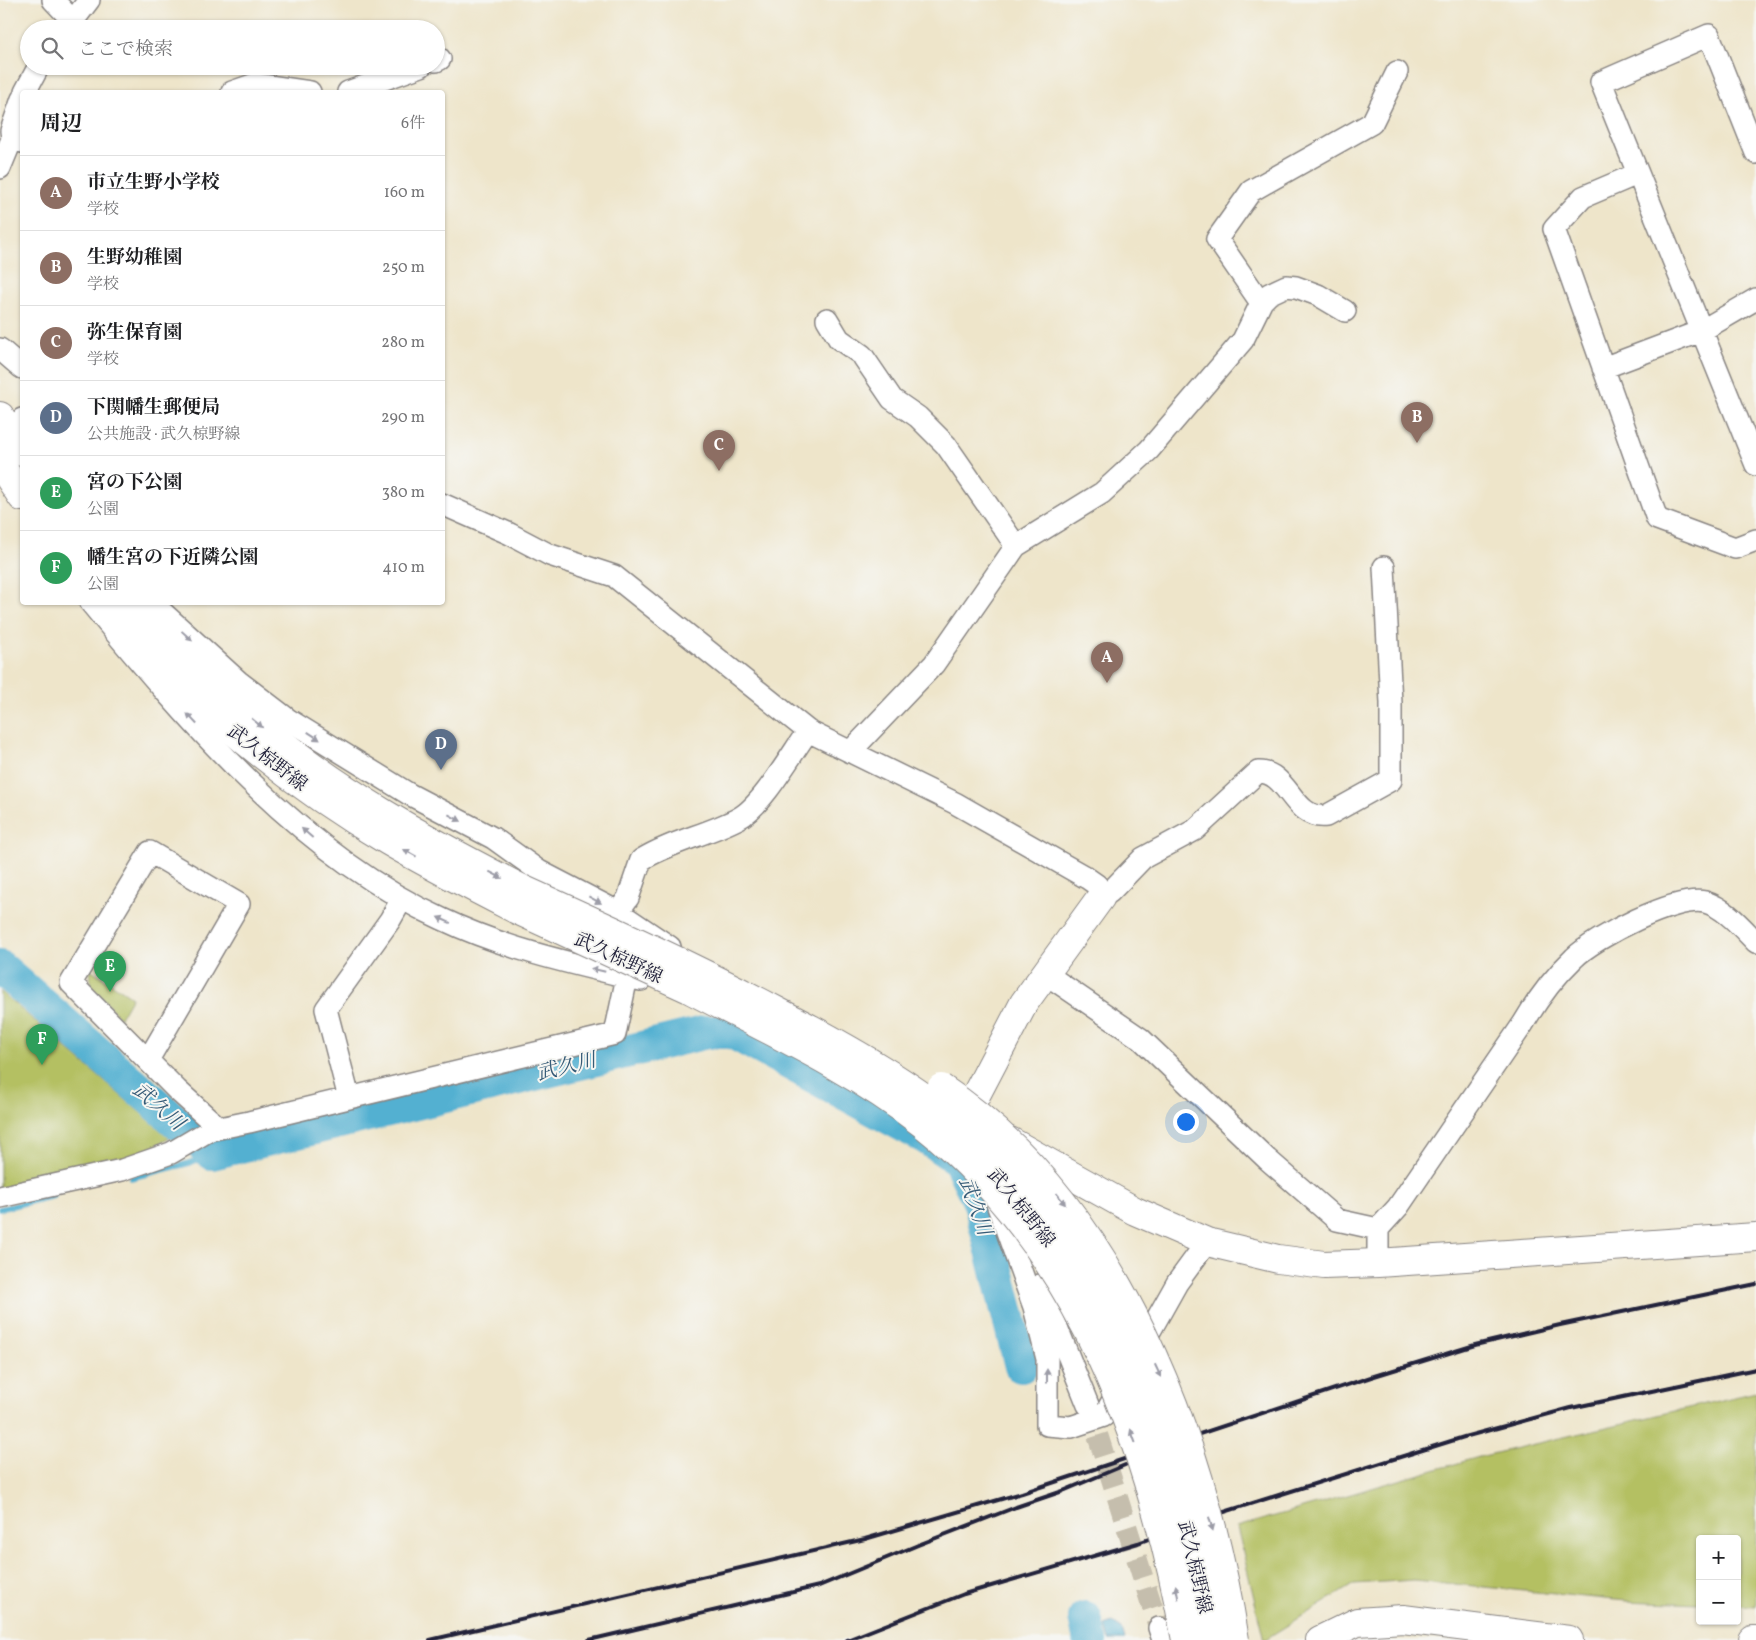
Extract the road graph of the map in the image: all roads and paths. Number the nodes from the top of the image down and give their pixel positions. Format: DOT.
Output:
graph roads {
  1 [pos="53,0"];
  2 [pos="89,0"];
  3 [pos="67,20"];
  4 [pos="74,20"];
  5 [pos="1397,72"];
  6 [pos="34,75"];
  7 [pos="396,75"];
  8 [pos="26,90"];
  9 [pos="238,90"];
  10 [pos="296,90"];
  11 [pos="354,90"];
  12 [pos="20,105"];
  13 [pos="17,140"];
  14 [pos="1756,153"];
  15 [pos="0,168"];
  16 [pos="1637,174"];
  17 [pos="1756,299"];
  18 [pos="1262,301"];
  19 [pos="1345,312"];
  20 [pos="827,319"];
  21 [pos="1701,331"];
  22 [pos="0,349"];
  23 [pos="20,366"];
  24 [pos="1603,368"];
  25 [pos="0,465"];
  26 [pos="1756,465"];
  27 [pos="20,495"];
  28 [pos="445,505"];
  29 [pos="20,506"];
  30 [pos="1756,540"];
  31 [pos="1016,546"];
  32 [pos="1384,567"];
  33 [pos="93,605"];
  34 [pos="107,605"];
  35 [pos="138,605"];
  36 [pos="154,605"];
  37 [pos="808,731"];
  38 [pos="850,752"];
  39 [pos="1101,897"];
  40 [pos="402,899"];
  41 [pos="518,899"];
  42 [pos="618,912"];
  43 [pos="1756,942"];
  44 [pos="1046,974"];
  45 [pos="627,977"];
  46 [pos="695,980"];
  47 [pos="812,1036"];
  48 [pos="148,1060"];
  49 [pos="349,1098"];
  50 [pos="965,1116"];
  51 [pos="214,1129"];
  52 [pos="0,1197"];
  53 [pos="1378,1229"];
  54 [pos="1756,1237"];
  55 [pos="1207,1242"];
  56 [pos="1378,1263"];
  57 [pos="1088,1404"];
  58 [pos="1186,1640"];
  59 [pos="1211,1640"];
  60 [pos="1235,1640"];
  61 [pos="1320,1640"];
  62 [pos="1569,1640"];
  1 -- 3 [label="street"];
  2 -- 4 [label="street"];
  5 -- 18 [label="street"];
  6 -- 8 [label="street"];
  7 -- 11 [label="street"];
  9 -- 10 [label="street"];
  12 -- 13 [label="street"];
  13 -- 15 [label="street"];
  14 -- 16 [label="street"];
  16 -- 21 [label="street"];
  16 -- 24 [label="street"];
  17 -- 21 [label="street"];
  18 -- 19 [label="street"];
  18 -- 31 [label="street"];
  20 -- 31 [label="street"];
  21 -- 24 [label="street"];
  21 -- 26 [label="street"];
  22 -- 23 [label="street"];
  24 -- 30 [label="street"];
  25 -- 27 [label="main road"];
  25 -- 29 [label="street"];
  28 -- 37 [label="street"];
  31 -- 38 [label="street"];
  32 -- 39 [label="street"];
  40 -- 33 [label="street, one-way"];
  41 -- 34 [label="main road, 武久椋野線, one-way"];
  35 -- 41 [label="main road, 武久椋野線, one-way"];
  36 -- 42 [label="street, one-way"];
  37 -- 38 [label="street"];
  37 -- 42 [label="street"];
  38 -- 39 [label="street"];
  39 -- 44 [label="main road"];
  45 -- 40 [label="street, one-way"];
  40 -- 49 [label="street"];
  41 -- 46 [label="main road, 武久椋野線, bridge"];
  42 -- 45 [label="street"];
  42 -- 47 [label="street"];
  43 -- 53 [label="street"];
  44 -- 50 [label="main road"];
  44 -- 53 [label="street"];
  45 -- 47 [label="street"];
  45 -- 49 [label="street"];
  58 -- 46 [label="main road, one-way, bridge"];
  46 -- 59 [label="main road, 武久椋野線, bridge"];
  46 -- 60 [label="main road, one-way, bridge"];
  47 -- 50 [label="main road"];
  48 -- 48 [label="street"];
  48 -- 51 [label="street"];
  49 -- 51 [label="street"];
  50 -- 55 [label="main road"];
  55 -- 50 [label="street, one-way"];
  50 -- 57 [label="street"];
  51 -- 52 [label="street"];
  53 -- 56 [label="street"];
  54 -- 56 [label="main road"];
  55 -- 56 [label="main road"];
  61 -- 62 [label="main road"];
}
